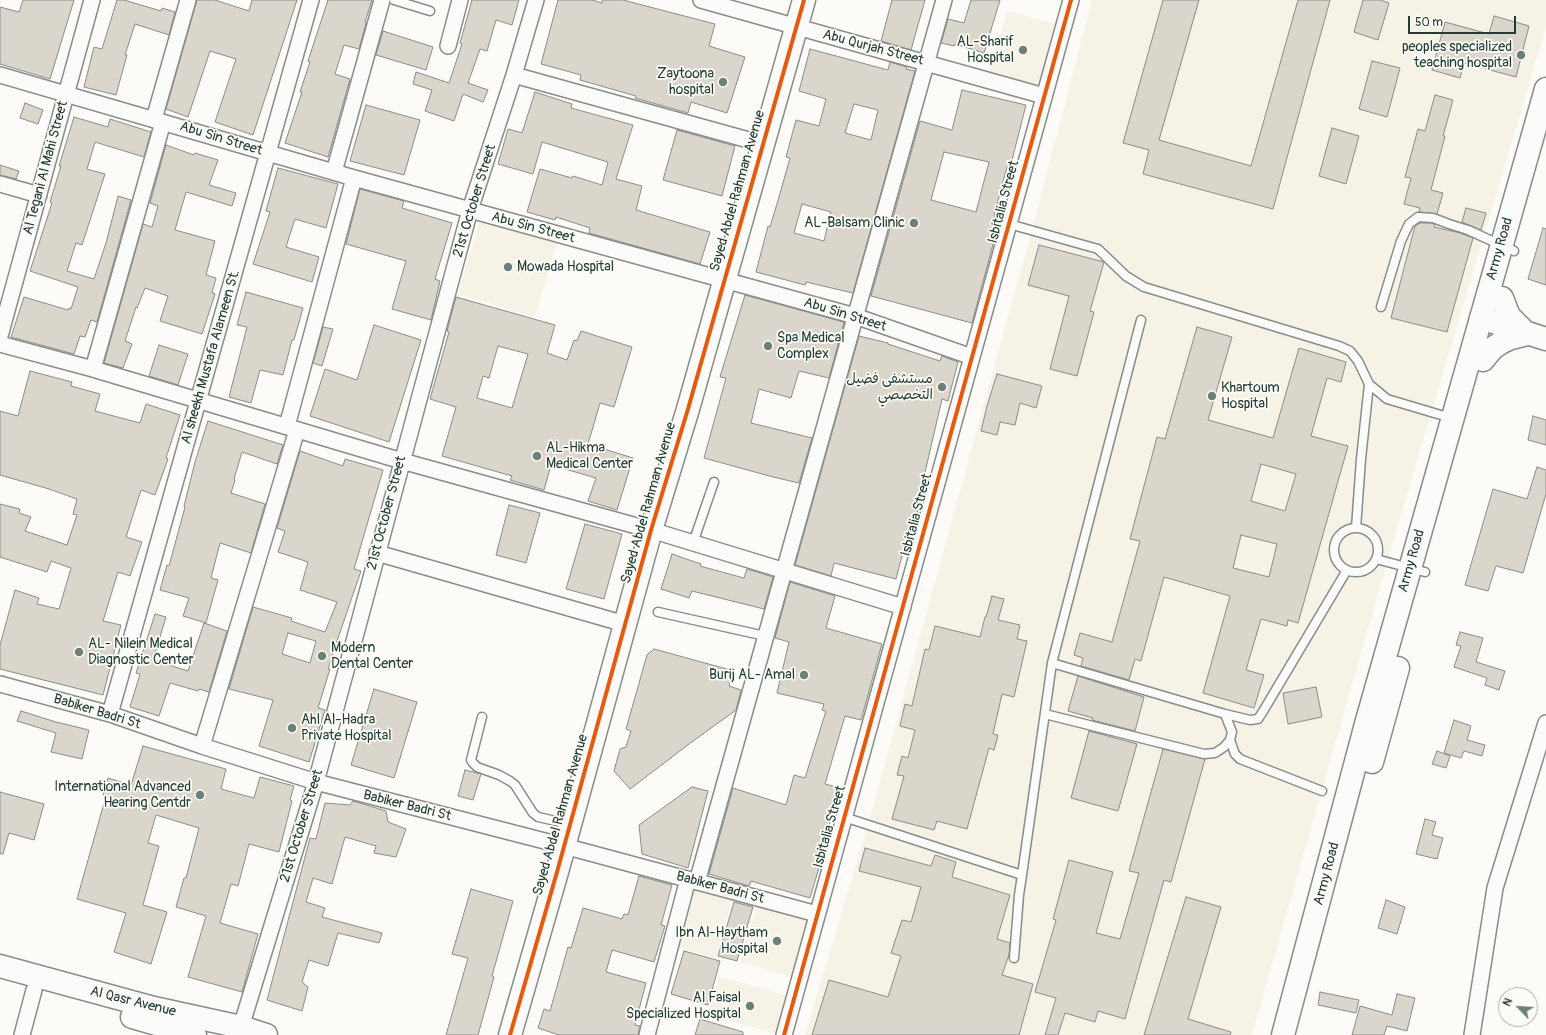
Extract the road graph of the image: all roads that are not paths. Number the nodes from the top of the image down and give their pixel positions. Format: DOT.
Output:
graph roads {
  1 [pos="92,0"];
  2 [pos="188,0"];
  3 [pos="311,0"];
  4 [pos="382,0"];
  5 [pos="394,0"];
  6 [pos="460,0"];
  7 [pos="536,0"];
  8 [pos="705,0"];
  9 [pos="804,0"];
  10 [pos="944,0"];
  11 [pos="1071,0"];
  12 [pos="430,11"];
  13 [pos="796,26"];
  14 [pos="448,46"];
  15 [pos="926,62"];
  16 [pos="0,75"];
  17 [pos="514,75"];
  18 [pos="1546,89"];
  19 [pos="66,94"];
  20 [pos="1044,96"];
  21 [pos="158,121"];
  22 [pos="1546,134"];
  23 [pos="763,144"];
  24 [pos="268,153"];
  25 [pos="334,172"];
  26 [pos="354,178"];
  27 [pos="0,184"];
  28 [pos="39,195"];
  29 [pos="470,210"];
  30 [pos="1009,224"];
  31 [pos="1508,249"];
  32 [pos="724,280"];
  33 [pos="1502,298"];
  34 [pos="1381,307"];
  35 [pos="855,316"];
  36 [pos="1142,320"];
  37 [pos="1487,321"];
  38 [pos="0,336"];
  39 [pos="1537,336"];
  40 [pos="0,344"];
  41 [pos="972,357"];
  42 [pos="1483,360"];
  43 [pos="93,369"];
  44 [pos="1369,384"];
  45 [pos="199,402"];
  46 [pos="1452,419"];
  47 [pos="292,428"];
  48 [pos="402,460"];
  49 [pos="714,482"];
  50 [pos="1356,528"];
  51 [pos="651,530"];
  52 [pos="693,544"];
  53 [pos="377,553"];
  54 [pos="1376,559"];
  55 [pos="1347,570"];
  56 [pos="1418,570"];
  57 [pos="784,571"];
  58 [pos="903,607"];
  59 [pos="658,612"];
  60 [pos="626,624"];
  61 [pos="765,636"];
  62 [pos="1052,662"];
  63 [pos="0,684"];
  64 [pos="110,714"];
  65 [pos="1045,714"];
  66 [pos="1225,714"];
  67 [pos="482,717"];
  68 [pos="1546,723"];
  69 [pos="1230,740"];
  70 [pos="202,746"];
  71 [pos="316,782"];
  72 [pos="1322,791"];
  73 [pos="844,817"];
  74 [pos="570,825"];
  75 [pos="564,846"];
  76 [pos="1022,874"];
  77 [pos="693,881"];
  78 [pos="817,914"];
  79 [pos="1315,941"];
  80 [pos="1014,958"];
  81 [pos="0,966"];
  82 [pos="0,981"];
  83 [pos="34,990"];
  84 [pos="241,1027"];
  85 [pos="22,1035"];
  86 [pos="195,1035"];
  87 [pos="266,1035"];
  88 [pos="510,1035"];
  89 [pos="647,1035"];
  90 [pos="784,1035"];
  91 [pos="1282,1035"];
  92 [pos="1297,1035"];
  93 [pos="1472,1035"];
  1 -- 19 [label="street, Al Tegani Al Mahi Street"];
  2 -- 21 [label="street"];
  3 -- 24 [label="street, Al sheekh Mustafa Alameen St."];
  4 -- 25 [label="street"];
  5 -- 12 [label="lane"];
  6 -- 14 [label="street"];
  7 -- 17 [label="street, 21st October Street"];
  8 -- 13 [label="street, Abu Qurjah Street"];
  9 -- 13 [label="main road, Sayed Abdel Rahman Avenue"];
  10 -- 15 [label="street"];
  11 -- 20 [label="street, Isbitalia Street"];
  13 -- 15 [label="street, Abu Qurjah Street"];
  13 -- 23 [label="main road, Sayed Abdel Rahman Avenue"];
  15 -- 20 [label="street, Abu Qurjah Street"];
  15 -- 35 [label="street"];
  16 -- 19 [label="street, Abu Sin Street"];
  17 -- 23 [label="street"];
  17 -- 29 [label="street, 21st October Street"];
  18 -- 31 [label="main road, Army Road"];
  19 -- 21 [label="street, Abu Sin Street"];
  19 -- 28 [label="street, Al Tegani Al Mahi Street"];
  20 -- 30 [label="street, Isbitalia Street"];
  21 -- 24 [label="street, Abu Sin Street"];
  21 -- 43 [label="street"];
  22 -- 31 [label="main road, Army Road"];
  23 -- 32 [label="main road, Sayed Abdel Rahman Avenue"];
  24 -- 25 [label="street, Abu Sin Street"];
  24 -- 45 [label="street, Al sheekh Mustafa Alameen St."];
  25 -- 26 [label="street, Abu Sin Street"];
  26 -- 29 [label="street, Abu Sin Street"];
  26 -- 47 [label="street"];
  27 -- 28 [label="street"];
  28 -- 38 [label="street, Al Tegani Al Mahi Street"];
  29 -- 32 [label="street, Abu Sin Street"];
  29 -- 48 [label="street, 21st October Street"];
  30 -- 41 [label="street, Isbitalia Street"];
  30 -- 44 [label="lane"];
  31 -- 33 [label="main road, Army Road"];
  31 -- 34 [label="lane"];
  31 -- 37 [label="main road, Army Road"];
  32 -- 35 [label="street, Abu Sin Street"];
  32 -- 51 [label="main road, Sayed Abdel Rahman Avenue"];
  33 -- 37 [label="main road, Army Road"];
  33 -- 39 [label="main road"];
  35 -- 41 [label="street, Abu Sin Street"];
  35 -- 57 [label="street"];
  36 -- 62 [label="lane"];
  37 -- 39 [label="main road"];
  37 -- 42 [label="main road, Army Road"];
  37 -- 46 [label="main road, Army Road"];
  39 -- 42 [label="main road"];
  40 -- 43 [label="street"];
  41 -- 58 [label="street, Isbitalia Street"];
  42 -- 56 [label="main road, Army Road"];
  43 -- 45 [label="street"];
  44 -- 46 [label="lane"];
  44 -- 50 [label="lane"];
  45 -- 47 [label="street"];
  45 -- 64 [label="street, Al sheekh Mustafa Alameen St."];
  46 -- 56 [label="main road, Army Road"];
  47 -- 48 [label="street"];
  47 -- 70 [label="street"];
  48 -- 51 [label="street"];
  48 -- 53 [label="street, 21st October Street"];
  49 -- 52 [label="lane"];
  50 -- 54 [label="lane"];
  50 -- 55 [label="lane"];
  51 -- 52 [label="street"];
  51 -- 60 [label="main road, Sayed Abdel Rahman Avenue"];
  52 -- 57 [label="street"];
  53 -- 60 [label="street"];
  53 -- 71 [label="street, 21st October Street"];
  54 -- 55 [label="lane"];
  54 -- 56 [label="lane"];
  55 -- 66 [label="lane"];
  56 -- 79 [label="main road, Army Road"];
  57 -- 58 [label="street"];
  57 -- 61 [label="street"];
  58 -- 73 [label="street, Isbitalia Street"];
  59 -- 61 [label="lane"];
  60 -- 74 [label="main road, Sayed Abdel Rahman Avenue"];
  61 -- 77 [label="street"];
  62 -- 65 [label="lane"];
  62 -- 66 [label="lane"];
  63 -- 64 [label="street, Babiker Badri St"];
  64 -- 70 [label="street, Babiker Badri St"];
  65 -- 69 [label="lane"];
  65 -- 76 [label="lane"];
  66 -- 69 [label="lane"];
  67 -- 74 [label="lane"];
  68 -- 93 [label="street"];
  69 -- 72 [label="lane"];
  70 -- 71 [label="street, Babiker Badri St"];
  71 -- 75 [label="street, Babiker Badri St"];
  71 -- 84 [label="street, 21st October Street"];
  73 -- 76 [label="lane"];
  73 -- 78 [label="street, Isbitalia Street"];
  74 -- 75 [label="main road, Sayed Abdel Rahman Avenue"];
  75 -- 77 [label="street, Babiker Badri St"];
  75 -- 88 [label="main road, Sayed Abdel Rahman Avenue"];
  76 -- 80 [label="lane"];
  77 -- 78 [label="street, Babiker Badri St"];
  77 -- 89 [label="street"];
  78 -- 90 [label="street, Isbitalia Street"];
  79 -- 91 [label="main road, Army Road"];
  79 -- 92 [label="main road, Army Road"];
  81 -- 84 [label="main road, Al Qasr Avenue"];
  82 -- 83 [label="main road, Al Qasr Avenue"];
  83 -- 85 [label="street"];
  83 -- 86 [label="main road, Al Qasr Avenue"];
  84 -- 87 [label="main road, Al Qasr Avenue"];
}
